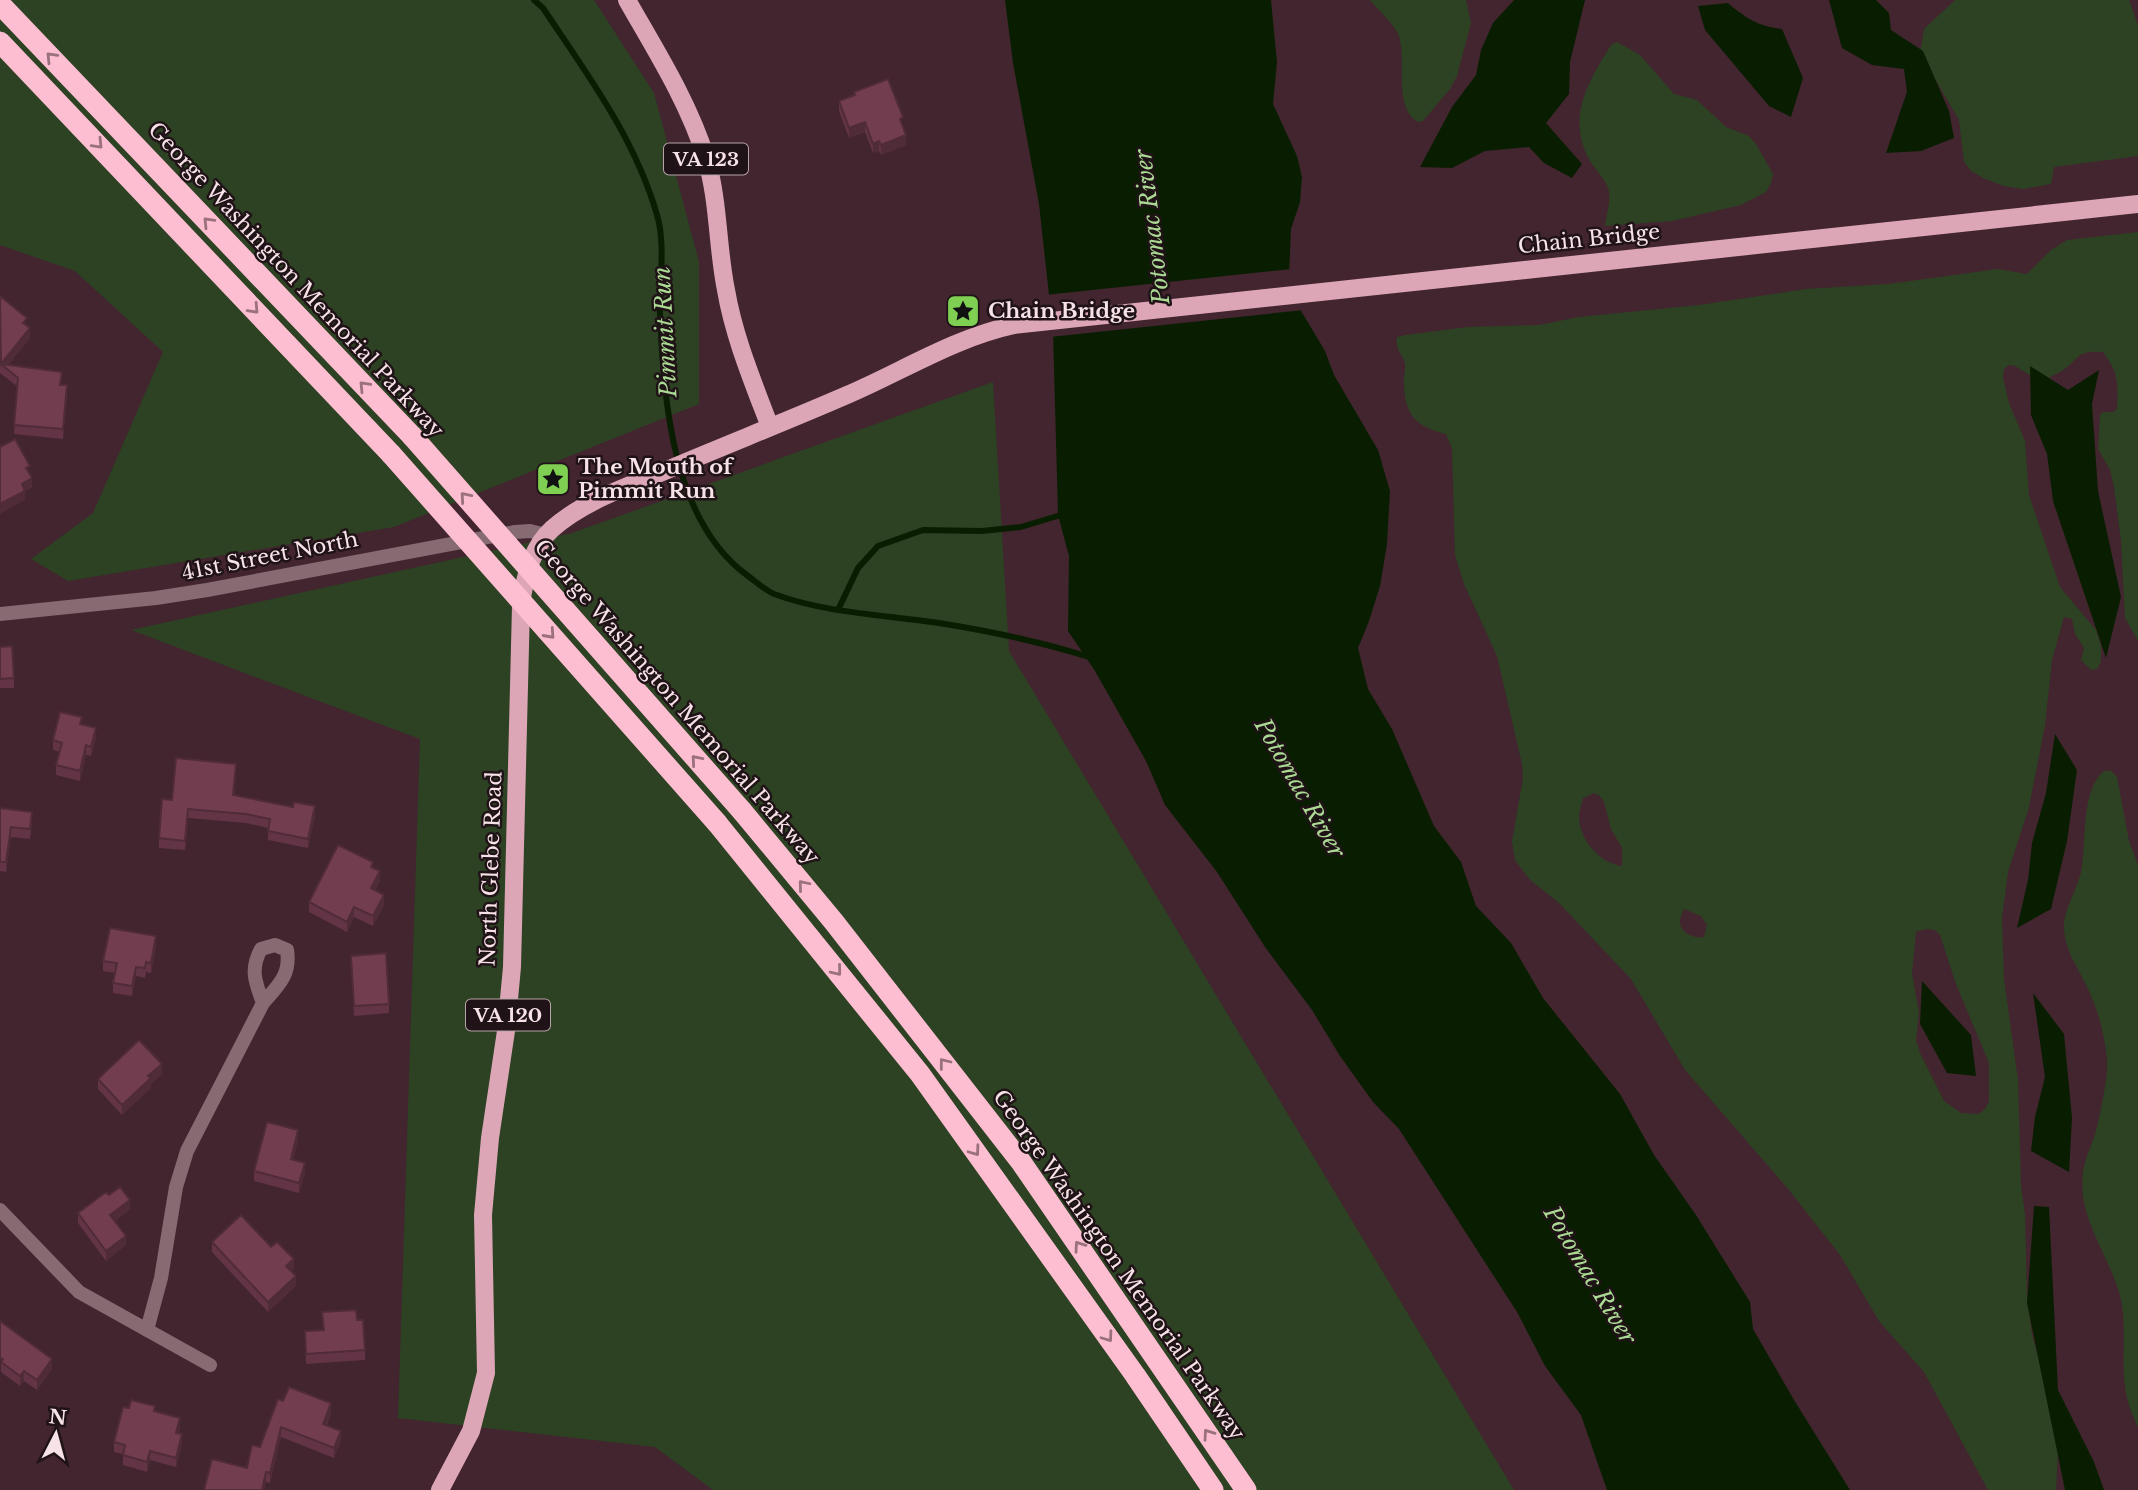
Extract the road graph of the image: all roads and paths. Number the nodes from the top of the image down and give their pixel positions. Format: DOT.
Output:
graph roads {
  1 [pos="627,0"];
  2 [pos="0,4"];
  3 [pos="0,42"];
  4 [pos="2138,204"];
  5 [pos="770,427"];
  6 [pos="546,535"];
  7 [pos="0,614"];
  8 [pos="263,1003"];
  9 [pos="0,1210"];
  10 [pos="147,1330"];
  11 [pos="210,1364"];
  12 [pos="440,1490"];
  13 [pos="1213,1490"];
  14 [pos="1246,1490"];
  1 -- 5 [label="main road, VA 123"];
  14 -- 2 [label="highway, George Washington Memorial Parkway, one-way, bridge"];
  3 -- 13 [label="highway, one-way, bridge"];
  4 -- 5 [label="main road, Chain Bridge"];
  5 -- 6 [label="main road, North Glebe Road / VA 120"];
  6 -- 7 [label="street, 41st Street North"];
  6 -- 12 [label="main road, North Glebe Road / VA 120"];
  8 -- 10 [label="street"];
  9 -- 10 [label="street"];
  10 -- 11 [label="street"];
}
